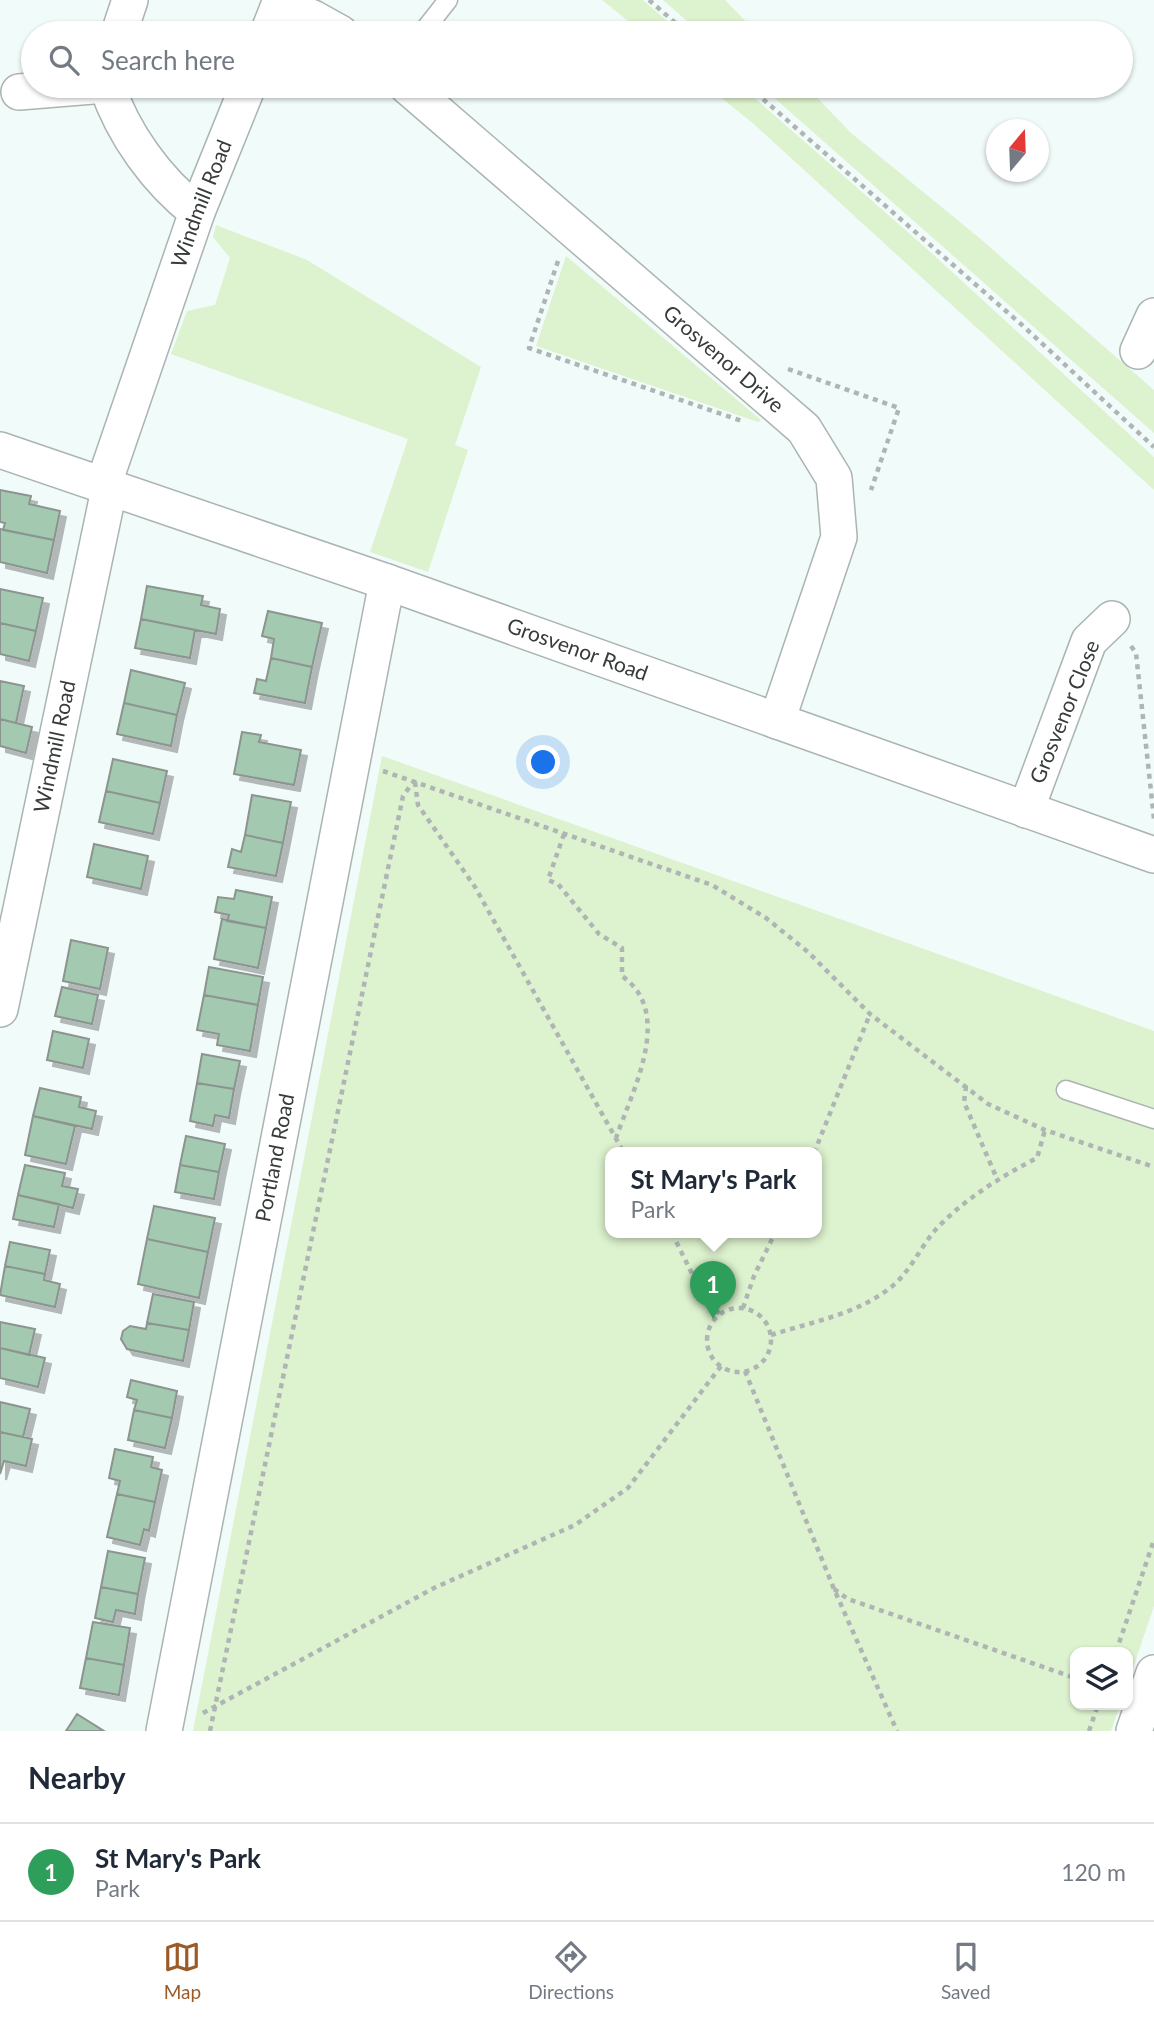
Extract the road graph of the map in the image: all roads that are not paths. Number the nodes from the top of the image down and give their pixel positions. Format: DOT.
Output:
graph roads {
  1 [pos="130,0"];
  2 [pos="448,0"];
  3 [pos="277,13"];
  4 [pos="123,21"];
  5 [pos="318,21"];
  6 [pos="431,21"];
  7 [pos="111,98"];
  8 [pos="243,98"];
  9 [pos="421,98"];
  10 [pos="197,212"];
  11 [pos="0,450"];
  12 [pos="107,484"];
  13 [pos="387,582"];
  14 [pos="1112,619"];
  15 [pos="776,721"];
  16 [pos="1027,810"];
  17 [pos="1154,855"];
  18 [pos="0,1009"];
  19 [pos="1066,1090"];
  20 [pos="1154,1119"];
  21 [pos="1154,1673"];
  22 [pos="164,1731"];
  23 [pos="1134,1731"];
  1 -- 4 [label="street"];
  2 -- 6 [label="lane"];
  3 -- 5 [label="street"];
  7 -- 10 [label="street"];
  8 -- 10 [label="street, Windmill Road"];
  9 -- 15 [label="street, Grosvenor Drive"];
  10 -- 12 [label="street, Windmill Road"];
  11 -- 12 [label="street, Grosvenor Road"];
  12 -- 13 [label="street, Grosvenor Road"];
  12 -- 18 [label="street, Windmill Road"];
  13 -- 15 [label="street, Grosvenor Road"];
  13 -- 22 [label="street, Portland Road"];
  14 -- 16 [label="street, Grosvenor Close"];
  15 -- 16 [label="street, Grosvenor Road"];
  16 -- 17 [label="street, Grosvenor Road"];
  19 -- 20 [label="lane"];
  21 -- 23 [label="street"];
}
